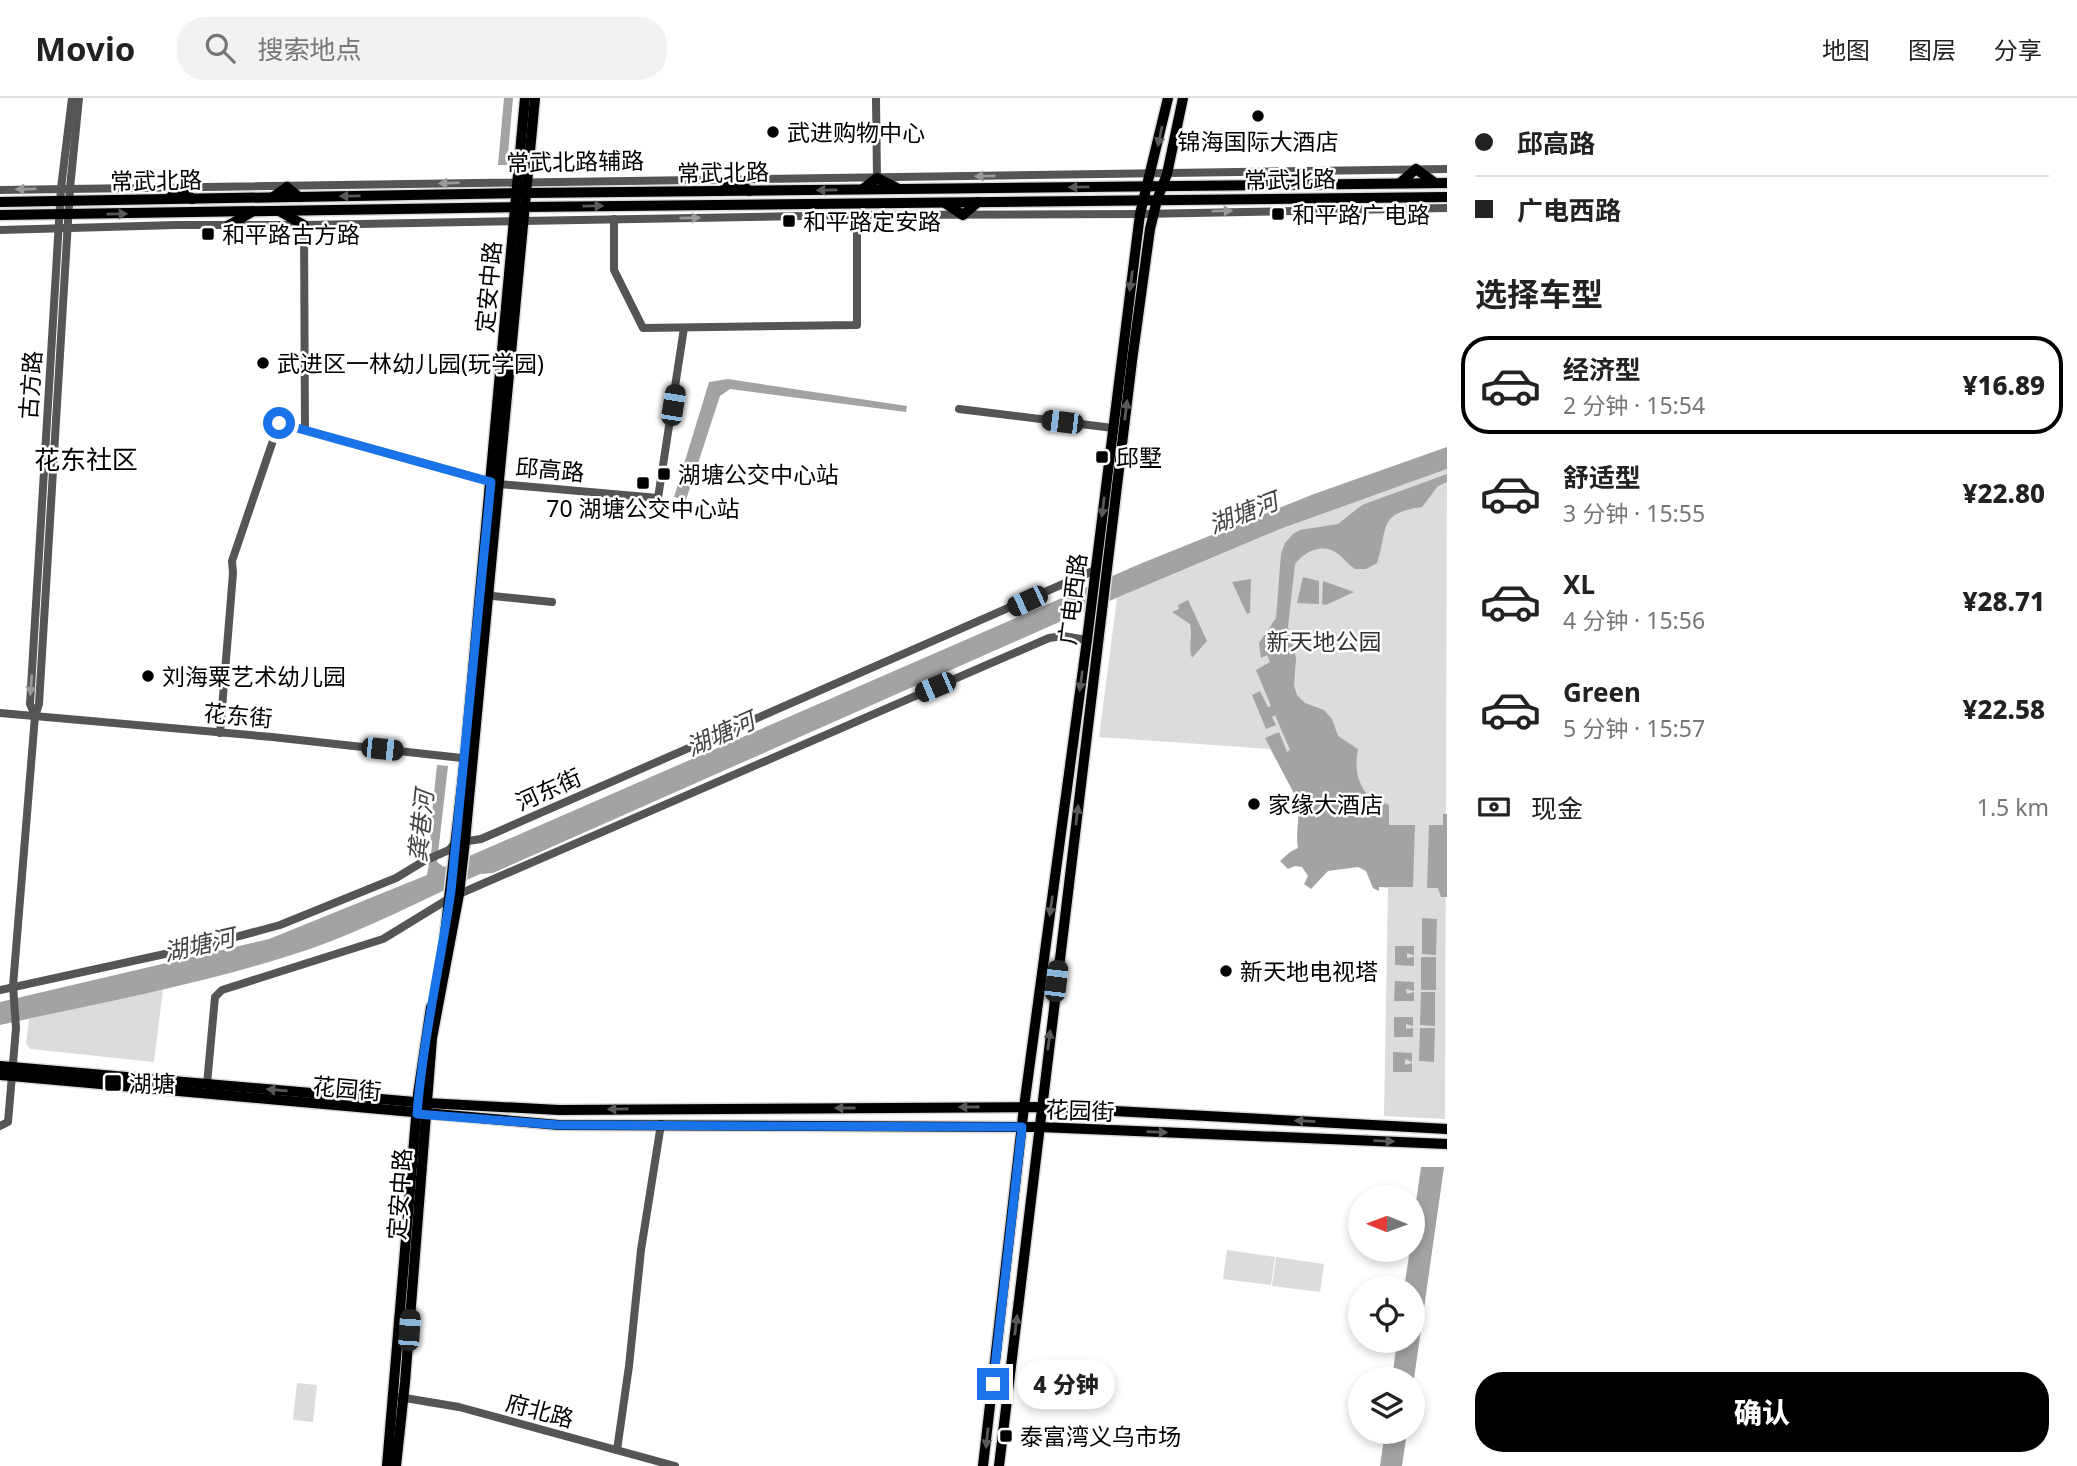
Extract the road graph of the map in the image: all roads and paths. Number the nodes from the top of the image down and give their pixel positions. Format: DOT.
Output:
graph roads {
  1 [pos="72,98"];
  2 [pos="79,98"];
  3 [pos="525,98"];
  4 [pos="535,98"];
  5 [pos="876,98"];
  6 [pos="1168,98"];
  7 [pos="1183,98"];
  8 [pos="1416,169"];
  9 [pos="1447,169"];
  10 [pos="1152,174"];
  11 [pos="1167,174"];
  12 [pos="877,178"];
  13 [pos="736,179"];
  14 [pos="522,181"];
  15 [pos="1435,183"];
  16 [pos="1447,183"];
  17 [pos="1399,184"];
  18 [pos="1147,186"];
  19 [pos="287,187"];
  20 [pos="1162,187"];
  21 [pos="65,188"];
  22 [pos="182,188"];
  23 [pos="898,189"];
  24 [pos="0,190"];
  25 [pos="862,190"];
  26 [pos="721,191"];
  27 [pos="749,191"];
  28 [pos="521,193"];
  29 [pos="273,197"];
  30 [pos="299,197"];
  31 [pos="1447,197"];
  32 [pos="168,199"];
  33 [pos="192,199"];
  34 [pos="1143,200"];
  35 [pos="1157,200"];
  36 [pos="65,201"];
  37 [pos="0,202"];
  38 [pos="945,202"];
  39 [pos="979,202"];
  40 [pos="520,207"];
  41 [pos="1447,208"];
  42 [pos="252,211"];
  43 [pos="279,211"];
  44 [pos="1154,213"];
  45 [pos="1140,214"];
  46 [pos="0,215"];
  47 [pos="64,215"];
  48 [pos="857,215"];
  49 [pos="963,215"];
  50 [pos="614,219"];
  51 [pos="519,220"];
  52 [pos="229,225"];
  53 [pos="304,225"];
  54 [pos="0,230"];
  55 [pos="63,230"];
  56 [pos="684,328"];
  57 [pos="960,409"];
  58 [pos="1113,428"];
  59 [pos="305,430"];
  60 [pos="495,483"];
  61 [pos="1095,575"];
  62 [pos="484,595"];
  63 [pos="552,602"];
  64 [pos="1087,640"];
  65 [pos="0,713"];
  66 [pos="36,716"];
  67 [pos="220,733"];
  68 [pos="469,759"];
  69 [pos="458,849"];
  70 [pos="455,892"];
  71 [pos="0,990"];
  72 [pos="14,991"];
  73 [pos="0,1066"];
  74 [pos="12,1071"];
  75 [pos="0,1075"];
  76 [pos="206,1084"];
  77 [pos="422,1102"];
  78 [pos="1024,1107"];
  79 [pos="1040,1107"];
  80 [pos="421,1114"];
  81 [pos="4,1124"];
  82 [pos="661,1124"];
  83 [pos="1022,1127"];
  84 [pos="1040,1127"];
  85 [pos="1447,1129"];
  86 [pos="1447,1144"];
  87 [pos="399,1397"];
  88 [pos="617,1450"];
  89 [pos="387,1466"];
  90 [pos="396,1466"];
  91 [pos="675,1466"];
  92 [pos="984,1466"];
  93 [pos="999,1466"];
  1 -- 21 [label="street, 古方路"];
  2 -- 21 [label="street, 古方路"];
  3 -- 14 [label="main road, 定安中路"];
  4 -- 14 [label="main road, 定安中路"];
  5 -- 12 [label="street"];
  6 -- 10 [label="main road, 广电西路, one-way"];
  7 -- 11 [label="main road"];
  8 -- 9 [label="street"];
  8 -- 11 [label="street"];
  8 -- 15 [label="main road"];
  8 -- 17 [label="main road"];
  10 -- 11 [label="street, 常武北路辅路"];
  10 -- 12 [label="street, 常武北路辅路, one-way"];
  10 -- 18 [label="main road, 广电西路"];
  11 -- 20 [label="main road, 广电西路"];
  12 -- 13 [label="street, 常武北路辅路"];
  12 -- 23 [label="main road"];
  12 -- 25 [label="main road"];
  13 -- 14 [label="street, 常武北路辅路"];
  13 -- 26 [label="main road"];
  13 -- 27 [label="main road"];
  14 -- 19 [label="street, 常武北路辅路, one-way"];
  14 -- 28 [label="main road, 定安中路"];
  15 -- 16 [label="main road, 常武北路"];
  15 -- 17 [label="main road, 常武北路"];
  17 -- 20 [label="main road, 常武北路"];
  18 -- 20 [label="main road, 常武北路"];
  18 -- 23 [label="main road, 常武北路, one-way"];
  18 -- 34 [label="main road, 广电西路"];
  19 -- 22 [label="street, 常武北路辅路"];
  19 -- 29 [label="main road"];
  19 -- 30 [label="main road"];
  20 -- 35 [label="main road, 广电西路"];
  21 -- 22 [label="street, 常武北路辅路"];
  21 -- 24 [label="street, 常武北路辅路, one-way"];
  21 -- 36 [label="street, 古方路"];
  22 -- 32 [label="main road"];
  22 -- 33 [label="main road"];
  23 -- 25 [label="main road, 常武北路"];
  25 -- 27 [label="main road, 常武北路, one-way"];
  26 -- 27 [label="main road, 常武北路"];
  26 -- 28 [label="main road, 常武北路"];
  28 -- 30 [label="main road, 常武北路, one-way"];
  28 -- 40 [label="main road, 定安中路"];
  29 -- 30 [label="main road, 常武北路"];
  29 -- 33 [label="main road, 常武北路"];
  31 -- 35 [label="main road, 常武北路"];
  32 -- 33 [label="main road, 常武北路"];
  32 -- 36 [label="main road, 常武北路"];
  34 -- 35 [label="main road, 常武北路"];
  34 -- 39 [label="main road, 常武北路"];
  34 -- 45 [label="main road, 广电西路"];
  35 -- 44 [label="main road, 广电西路"];
  36 -- 37 [label="main road, 常武北路"];
  36 -- 47 [label="street, 古方路"];
  38 -- 39 [label="main road, 常武北路"];
  40 -- 38 [label="main road, 常武北路, one-way"];
  38 -- 49 [label="main road"];
  39 -- 49 [label="main road"];
  40 -- 43 [label="main road, 常武北路"];
  40 -- 51 [label="main road, 定安中路"];
  44 -- 41 [label="street, one-way"];
  42 -- 43 [label="main road, 常武北路"];
  47 -- 42 [label="main road, 常武北路, one-way"];
  42 -- 52 [label="main road"];
  43 -- 53 [label="main road"];
  44 -- 45 [label="street"];
  79 -- 44 [label="main road, 广电西路, one-way"];
  45 -- 49 [label="street"];
  45 -- 58 [label="main road, 广电西路, one-way"];
  46 -- 47 [label="main road, 常武北路"];
  47 -- 55 [label="street, 古方路"];
  48 -- 49 [label="street"];
  50 -- 48 [label="street, one-way"];
  48 -- 56 [label="street"];
  50 -- 51 [label="street"];
  50 -- 56 [label="street"];
  51 -- 53 [label="street"];
  51 -- 60 [label="main road, 定安中路"];
  52 -- 53 [label="street"];
  52 -- 55 [label="street"];
  53 -- 59 [label="street"];
  54 -- 55 [label="street"];
  55 -- 66 [label="street, 古方路"];
  56 -- 60 [label="street, 邱高路"];
  57 -- 58 [label="street"];
  58 -- 61 [label="main road, 广电西路, one-way"];
  59 -- 60 [label="street, 邱高路"];
  59 -- 67 [label="street, 邱高路"];
  60 -- 62 [label="main road, 定安中路"];
  61 -- 64 [label="main road, 广电西路"];
  61 -- 69 [label="street, 河东街"];
  62 -- 63 [label="street"];
  62 -- 68 [label="main road, 定安中路"];
  64 -- 70 [label="street"];
  64 -- 78 [label="main road, 广电西路, one-way"];
  65 -- 66 [label="street, 花东街"];
  66 -- 67 [label="street, 花东街"];
  66 -- 72 [label="street, 古方路"];
  67 -- 68 [label="street, 花东街"];
  68 -- 69 [label="main road, 定安中路"];
  69 -- 70 [label="main road, 定安中路"];
  69 -- 72 [label="street, 河东街"];
  70 -- 76 [label="street"];
  70 -- 77 [label="main road, 定安中路"];
  71 -- 72 [label="street, 河东街"];
  72 -- 74 [label="street, 古方路"];
  73 -- 74 [label="main road, 花园街"];
  74 -- 75 [label="main road, 花园街"];
  74 -- 76 [label="main road, 花园街"];
  74 -- 80 [label="main road, 花园街"];
  74 -- 81 [label="street, 古方路"];
  77 -- 76 [label="main road, 花园街, one-way"];
  78 -- 77 [label="main road, 花园街, one-way"];
  77 -- 80 [label="main road, 定安中路"];
  78 -- 79 [label="main road, 花园街"];
  78 -- 83 [label="main road, 广电西路"];
  79 -- 84 [label="main road, 广电西路"];
  85 -- 79 [label="main road, 花园街, one-way"];
  80 -- 82 [label="main road, 花园街"];
  80 -- 87 [label="main road, 定安中路"];
  82 -- 83 [label="main road, 花园街"];
  82 -- 88 [label="street"];
  83 -- 84 [label="main road, 花园街"];
  83 -- 92 [label="main road, one-way"];
  84 -- 86 [label="main road, 花园街, one-way"];
  93 -- 84 [label="main road, one-way"];
  87 -- 88 [label="street, 府北路"];
  87 -- 89 [label="main road, 定安中路"];
  87 -- 90 [label="main road, 定安中路"];
  88 -- 91 [label="street, 府北路"];
}
